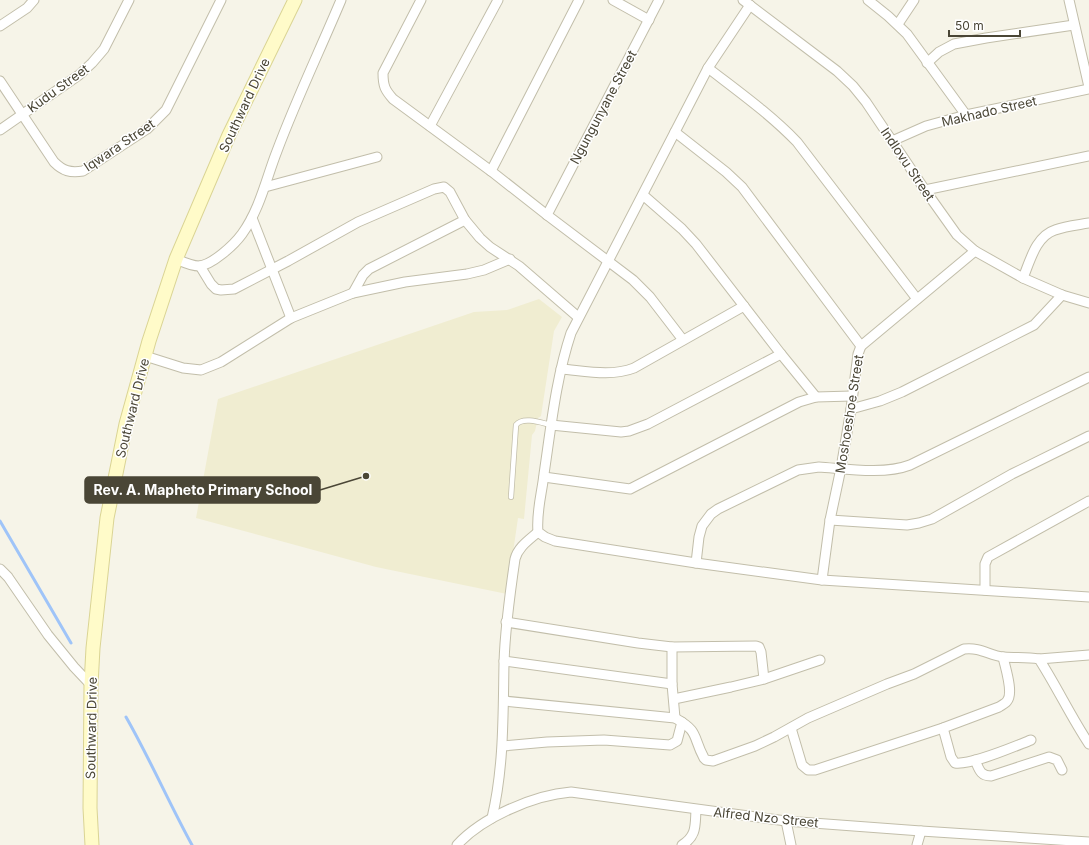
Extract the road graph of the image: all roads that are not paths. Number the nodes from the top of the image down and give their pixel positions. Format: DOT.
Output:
graph roads {
  1 [pos="34,0"];
  2 [pos="129,0"];
  3 [pos="220,0"];
  4 [pos="294,0"];
  5 [pos="341,0"];
  6 [pos="421,0"];
  7 [pos="498,0"];
  8 [pos="579,0"];
  9 [pos="613,0"];
  10 [pos="660,0"];
  11 [pos="868,0"];
  12 [pos="914,0"];
  13 [pos="1069,0"];
  14 [pos="746,3"];
  15 [pos="649,20"];
  16 [pos="898,24"];
  17 [pos="1074,25"];
  18 [pos="0,26"];
  19 [pos="927,62"];
  20 [pos="708,68"];
  21 [pos="0,81"];
  22 [pos="1089,88"];
  23 [pos="22,114"];
  24 [pos="966,115"];
  25 [pos="430,126"];
  26 [pos="0,130"];
  27 [pos="675,132"];
  28 [pos="892,141"];
  29 [pos="1089,156"];
  30 [pos="377,157"];
  31 [pos="491,171"];
  32 [pos="265,187"];
  33 [pos="925,190"];
  34 [pos="643,195"];
  35 [pos="547,215"];
  36 [pos="252,218"];
  37 [pos="465,220"];
  38 [pos="1089,223"];
  39 [pos="975,251"];
  40 [pos="176,259"];
  41 [pos="510,259"];
  42 [pos="608,262"];
  43 [pos="200,266"];
  44 [pos="273,269"];
  45 [pos="1023,278"];
  46 [pos="353,293"];
  47 [pos="1062,295"];
  48 [pos="916,299"];
  49 [pos="1089,303"];
  50 [pos="744,306"];
  51 [pos="578,317"];
  52 [pos="291,318"];
  53 [pos="683,340"];
  54 [pos="861,346"];
  55 [pos="781,354"];
  56 [pos="145,356"];
  57 [pos="560,369"];
  58 [pos="1089,377"];
  59 [pos="852,396"];
  60 [pos="816,397"];
  61 [pos="851,409"];
  62 [pos="551,425"];
  63 [pos="1089,436"];
  64 [pos="841,468"];
  65 [pos="544,477"];
  66 [pos="512,497"];
  67 [pos="1089,501"];
  68 [pos="830,520"];
  69 [pos="538,532"];
  70 [pos="696,563"];
  71 [pos="0,569"];
  72 [pos="822,580"];
  73 [pos="985,590"];
  74 [pos="1089,597"];
  75 [pos="506,622"];
  76 [pos="672,647"];
  77 [pos="1089,655"];
  78 [pos="1002,657"];
  79 [pos="1038,659"];
  80 [pos="820,660"];
  81 [pos="504,662"];
  82 [pos="764,679"];
  83 [pos="672,684"];
  84 [pos="91,685"];
  85 [pos="674,699"];
  86 [pos="504,701"];
  87 [pos="679,720"];
  88 [pos="791,728"];
  89 [pos="943,728"];
  90 [pos="1031,740"];
  91 [pos="1089,744"];
  92 [pos="503,746"];
  93 [pos="975,760"];
  94 [pos="1062,770"];
  95 [pos="696,810"];
  96 [pos="492,818"];
  97 [pos="786,821"];
  98 [pos="921,831"];
  99 [pos="1038,842"];
  100 [pos="1089,842"];
  101 [pos="92,845"];
  102 [pos="457,845"];
  103 [pos="682,845"];
  104 [pos="791,845"];
  105 [pos="917,845"];
  1 -- 18 [label="street"];
  2 -- 23 [label="street, Kudu Street"];
  3 -- 23 [label="street, Iqwara Street"];
  4 -- 40 [label="main road, Southward Drive"];
  5 -- 32 [label="street"];
  6 -- 25 [label="street"];
  7 -- 25 [label="street"];
  8 -- 31 [label="street"];
  9 -- 15 [label="street"];
  10 -- 15 [label="street, Ngungunyane Street"];
  11 -- 16 [label="street"];
  12 -- 16 [label="street"];
  13 -- 17 [label="street"];
  14 -- 20 [label="street"];
  14 -- 28 [label="street, Indlovu Street"];
  15 -- 35 [label="street, Ngungunyane Street"];
  16 -- 19 [label="street"];
  17 -- 19 [label="street"];
  17 -- 22 [label="street"];
  19 -- 24 [label="street"];
  20 -- 27 [label="street"];
  20 -- 48 [label="street"];
  21 -- 23 [label="street, Iqwara Street"];
  22 -- 24 [label="street, Makhado Street"];
  23 -- 26 [label="street, Kudu Street"];
  24 -- 28 [label="street, Makhado Street"];
  25 -- 31 [label="street"];
  27 -- 34 [label="street"];
  27 -- 54 [label="street"];
  28 -- 33 [label="street, Indlovu Street"];
  29 -- 33 [label="street"];
  30 -- 32 [label="street"];
  31 -- 35 [label="street"];
  32 -- 36 [label="street"];
  33 -- 39 [label="street, Indlovu Street"];
  34 -- 42 [label="street"];
  34 -- 50 [label="street"];
  35 -- 42 [label="street"];
  36 -- 43 [label="street"];
  36 -- 44 [label="street"];
  37 -- 41 [label="street"];
  37 -- 44 [label="street"];
  37 -- 46 [label="street"];
  38 -- 45 [label="street"];
  39 -- 45 [label="street, Indlovu Street"];
  39 -- 48 [label="street, Moshoeshoe Street"];
  40 -- 43 [label="street"];
  40 -- 56 [label="main road, Southward Drive"];
  41 -- 46 [label="street"];
  41 -- 51 [label="street"];
  42 -- 51 [label="street"];
  42 -- 53 [label="street"];
  43 -- 44 [label="street"];
  44 -- 52 [label="street"];
  45 -- 47 [label="street, Indlovu Street"];
  46 -- 52 [label="street"];
  47 -- 49 [label="street, Indlovu Street"];
  47 -- 61 [label="street"];
  48 -- 54 [label="street, Moshoeshoe Street"];
  50 -- 53 [label="street"];
  50 -- 55 [label="street"];
  51 -- 57 [label="street"];
  52 -- 56 [label="street"];
  53 -- 57 [label="street"];
  54 -- 59 [label="street, Moshoeshoe Street"];
  55 -- 60 [label="street"];
  55 -- 62 [label="street"];
  56 -- 84 [label="main road, Southward Drive"];
  57 -- 62 [label="street"];
  58 -- 64 [label="street"];
  59 -- 60 [label="street"];
  59 -- 61 [label="street, Moshoeshoe Street"];
  60 -- 65 [label="street"];
  61 -- 64 [label="street, Moshoeshoe Street"];
  62 -- 65 [label="street"];
  62 -- 66 [label="lane"];
  63 -- 68 [label="street"];
  64 -- 68 [label="street, Moshoeshoe Street"];
  64 -- 70 [label="street"];
  65 -- 69 [label="street"];
  67 -- 73 [label="street"];
  68 -- 72 [label="street, Moshoeshoe Street"];
  69 -- 70 [label="street"];
  69 -- 75 [label="street"];
  70 -- 72 [label="street"];
  71 -- 84 [label="street"];
  72 -- 73 [label="street"];
  73 -- 74 [label="street"];
  75 -- 76 [label="street"];
  75 -- 81 [label="street"];
  76 -- 82 [label="street"];
  76 -- 83 [label="street"];
  77 -- 79 [label="street"];
  78 -- 79 [label="street"];
  78 -- 88 [label="street"];
  78 -- 89 [label="street"];
  79 -- 91 [label="street"];
  80 -- 82 [label="street"];
  81 -- 83 [label="street"];
  81 -- 86 [label="street"];
  82 -- 85 [label="street"];
  83 -- 85 [label="street"];
  84 -- 101 [label="main road, Southward Drive"];
  85 -- 87 [label="street"];
  86 -- 87 [label="street"];
  86 -- 92 [label="street"];
  87 -- 88 [label="street"];
  87 -- 92 [label="street"];
  88 -- 89 [label="street"];
  89 -- 93 [label="street"];
  90 -- 93 [label="street"];
  92 -- 96 [label="street"];
  93 -- 94 [label="street"];
  95 -- 96 [label="street, Alfred Nzo Street"];
  95 -- 97 [label="street, Alfred Nzo Street"];
  95 -- 103 [label="street"];
  96 -- 102 [label="street, Alfred Nzo Street"];
  97 -- 98 [label="street, Alfred Nzo Street"];
  97 -- 104 [label="street"];
  98 -- 99 [label="street, Alfred Nzo Street"];
  98 -- 105 [label="street"];
  99 -- 100 [label="street, Alfred Nzo Street"];
}
